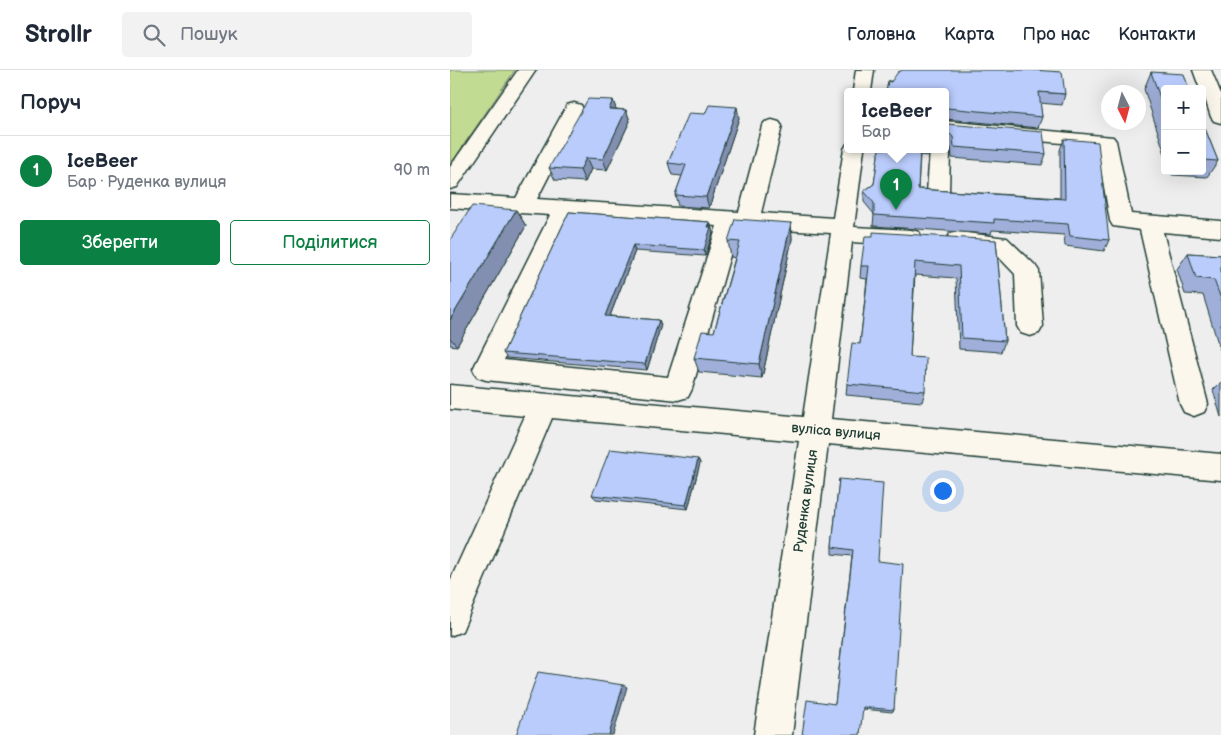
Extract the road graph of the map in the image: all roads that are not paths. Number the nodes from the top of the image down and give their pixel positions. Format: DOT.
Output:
graph roads {
  1 [pos="527,70"];
  2 [pos="865,70"];
  3 [pos="1202,70"];
  4 [pos="862,88"];
  5 [pos="574,109"];
  6 [pos="1221,117"];
  7 [pos="772,126"];
  8 [pos="949,127"];
  9 [pos="853,153"];
  10 [pos="940,153"];
  11 [pos="450,182"];
  12 [pos="938,194"];
  13 [pos="450,200"];
  14 [pos="523,205"];
  15 [pos="564,208"];
  16 [pos="739,219"];
  17 [pos="1148,223"];
  18 [pos="1221,229"];
  19 [pos="843,230"];
  20 [pos="1030,326"];
  21 [pos="591,380"];
  22 [pos="450,397"];
  23 [pos="544,404"];
  24 [pos="1194,404"];
  25 [pos="578,408"];
  26 [pos="815,429"];
  27 [pos="1221,467"];
  28 [pos="450,620"];
  29 [pos="773,735"];
  1 -- 11 [label="street"];
  2 -- 4 [label="street"];
  3 -- 6 [label="street"];
  5 -- 14 [label="street"];
  7 -- 16 [label="street"];
  8 -- 17 [label="street"];
  9 -- 19 [label="street, Руденка вулиця"];
  10 -- 12 [label="street"];
  13 -- 14 [label="street"];
  14 -- 15 [label="street"];
  15 -- 16 [label="street"];
  15 -- 21 [label="street"];
  16 -- 19 [label="street"];
  16 -- 21 [label="street"];
  17 -- 18 [label="street"];
  17 -- 24 [label="street"];
  19 -- 20 [label="street"];
  19 -- 26 [label="street, Руденка вулиця"];
  21 -- 25 [label="street"];
  22 -- 23 [label="street, вуліса вулиця"];
  23 -- 25 [label="street, вуліса вулиця"];
  23 -- 28 [label="street"];
  25 -- 26 [label="street, вуліса вулиця"];
  26 -- 27 [label="street, вуліса вулиця"];
  26 -- 29 [label="street, Руденка вулиця"];
}
